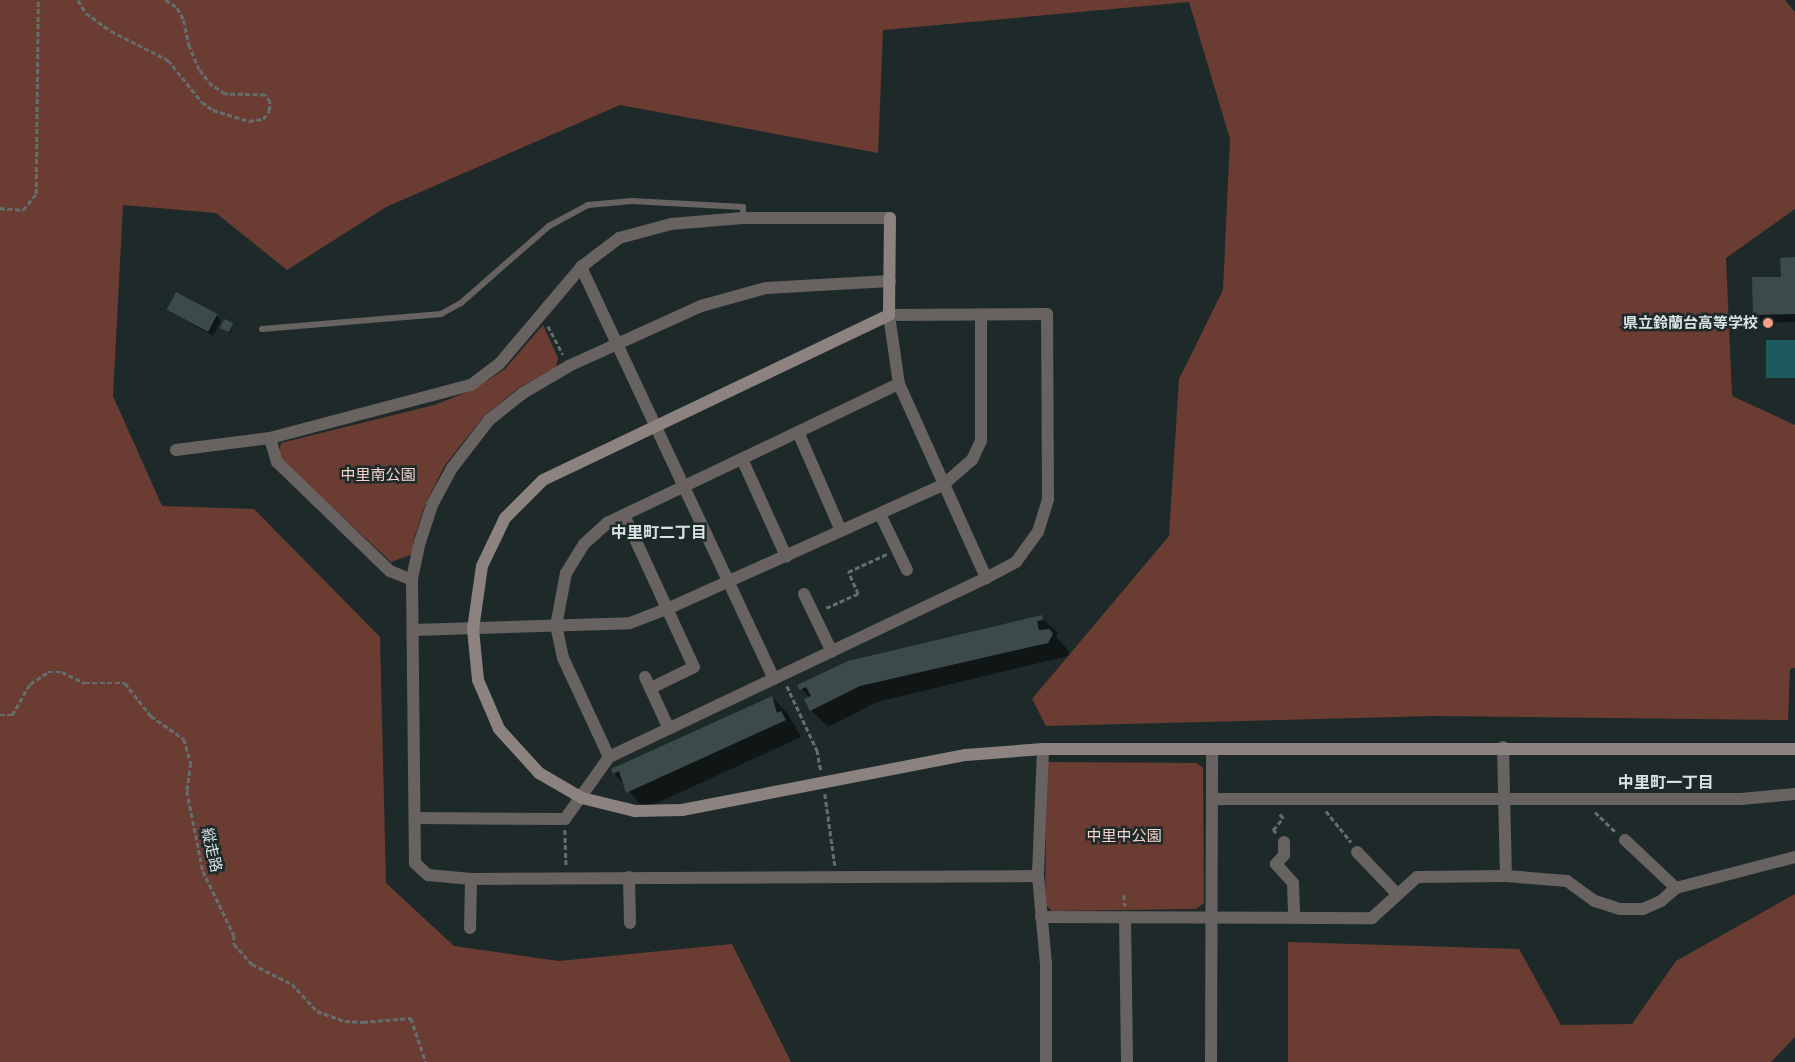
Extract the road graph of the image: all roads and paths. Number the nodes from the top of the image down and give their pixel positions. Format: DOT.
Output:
graph roads {
  1 [pos="38,0"];
  2 [pos="78,0"];
  3 [pos="165,0"];
  4 [pos="0,208"];
  5 [pos="743,218"];
  6 [pos="581,267"];
  7 [pos="890,281"];
  8 [pos="542,313"];
  9 [pos="981,314"];
  10 [pos="889,315"];
  11 [pos="262,328"];
  12 [pos="616,344"];
  13 [pos="569,366"];
  14 [pos="899,384"];
  15 [pos="653,426"];
  16 [pos="798,432"];
  17 [pos="270,438"];
  18 [pos="176,450"];
  19 [pos="742,459"];
  20 [pos="943,485"];
  21 [pos="682,488"];
  22 [pos="880,514"];
  23 [pos="624,515"];
  24 [pos="841,531"];
  25 [pos="897,549"];
  26 [pos="786,556"];
  27 [pos="907,570"];
  28 [pos="986,578"];
  29 [pos="412,580"];
  30 [pos="727,583"];
  31 [pos="804,594"];
  32 [pos="668,609"];
  33 [pos="814,613"];
  34 [pos="556,626"];
  35 [pos="473,629"];
  36 [pos="413,630"];
  37 [pos="832,652"];
  38 [pos="774,679"];
  39 [pos="0,715"];
  40 [pos="669,729"];
  41 [pos="1503,747"];
  42 [pos="1043,748"];
  43 [pos="1212,749"];
  44 [pos="1795,750"];
  45 [pos="609,758"];
  46 [pos="1795,794"];
  47 [pos="582,798"];
  48 [pos="1212,799"];
  49 [pos="1272,799"];
  50 [pos="1317,799"];
  51 [pos="1582,799"];
  52 [pos="1504,800"];
  53 [pos="414,818"];
  54 [pos="565,819"];
  55 [pos="1624,840"];
  56 [pos="1284,842"];
  57 [pos="1357,852"];
  58 [pos="1795,857"];
  59 [pos="1038,876"];
  60 [pos="1506,876"];
  61 [pos="566,877"];
  62 [pos="629,877"];
  63 [pos="471,879"];
  64 [pos="1676,888"];
  65 [pos="1398,895"];
  66 [pos="1041,917"];
  67 [pos="1125,917"];
  68 [pos="1211,917"];
  69 [pos="1294,917"];
  70 [pos="630,923"];
  71 [pos="470,928"];
  72 [pos="426,1062"];
  73 [pos="1046,1062"];
  74 [pos="1127,1062"];
  75 [pos="1211,1062"];
  1 -- 4 [label="path"];
  2 -- 3 [label="path"];
  5 -- 6 [label="street"];
  5 -- 7 [label="street"];
  5 -- 11 [label="lane"];
  6 -- 8 [label="street"];
  6 -- 12 [label="street"];
  7 -- 10 [label="street"];
  7 -- 12 [label="street"];
  8 -- 13 [label="path"];
  8 -- 17 [label="street"];
  9 -- 10 [label="street"];
  9 -- 20 [label="street"];
  9 -- 28 [label="street"];
  10 -- 14 [label="street"];
  10 -- 15 [label="street"];
  12 -- 13 [label="street"];
  12 -- 15 [label="street"];
  13 -- 29 [label="street"];
  14 -- 16 [label="street"];
  14 -- 20 [label="street"];
  15 -- 21 [label="street"];
  15 -- 35 [label="street"];
  16 -- 19 [label="street"];
  16 -- 24 [label="street"];
  17 -- 18 [label="street"];
  17 -- 29 [label="street"];
  19 -- 21 [label="street"];
  19 -- 26 [label="street"];
  20 -- 22 [label="street"];
  20 -- 28 [label="street"];
  21 -- 23 [label="street"];
  21 -- 30 [label="street"];
  22 -- 24 [label="street"];
  22 -- 25 [label="street"];
  23 -- 32 [label="street"];
  23 -- 34 [label="street"];
  24 -- 26 [label="street"];
  25 -- 27 [label="street"];
  25 -- 33 [label="path"];
  26 -- 30 [label="street"];
  28 -- 37 [label="street"];
  29 -- 36 [label="street"];
  30 -- 32 [label="street"];
  30 -- 38 [label="street"];
  31 -- 33 [label="street"];
  32 -- 34 [label="street"];
  32 -- 40 [label="street"];
  33 -- 37 [label="street"];
  34 -- 35 [label="street"];
  34 -- 45 [label="street"];
  35 -- 36 [label="street"];
  35 -- 47 [label="street"];
  36 -- 53 [label="street"];
  37 -- 38 [label="street"];
  38 -- 40 [label="street"];
  39 -- 72 [label="path, 縦走路"];
  40 -- 45 [label="street"];
  41 -- 43 [label="street"];
  41 -- 44 [label="street"];
  41 -- 52 [label="street"];
  42 -- 43 [label="street"];
  42 -- 47 [label="street"];
  42 -- 59 [label="street"];
  43 -- 48 [label="street"];
  45 -- 47 [label="street"];
  46 -- 51 [label="street"];
  47 -- 54 [label="street"];
  48 -- 49 [label="street"];
  48 -- 68 [label="street"];
  49 -- 50 [label="street"];
  49 -- 56 [label="path"];
  50 -- 52 [label="street"];
  50 -- 57 [label="path"];
  51 -- 52 [label="street"];
  51 -- 55 [label="path"];
  52 -- 60 [label="street"];
  53 -- 54 [label="street"];
  53 -- 63 [label="street"];
  54 -- 61 [label="path"];
  55 -- 64 [label="street"];
  56 -- 69 [label="street"];
  57 -- 65 [label="street"];
  58 -- 64 [label="street"];
  59 -- 62 [label="street"];
  59 -- 66 [label="street"];
  60 -- 64 [label="street"];
  60 -- 65 [label="street"];
  61 -- 62 [label="street"];
  61 -- 63 [label="street"];
  62 -- 70 [label="street"];
  63 -- 71 [label="street"];
  65 -- 69 [label="street"];
  66 -- 67 [label="street"];
  66 -- 73 [label="street"];
  67 -- 68 [label="street"];
  67 -- 74 [label="street"];
  68 -- 69 [label="street"];
  68 -- 75 [label="street"];
}
